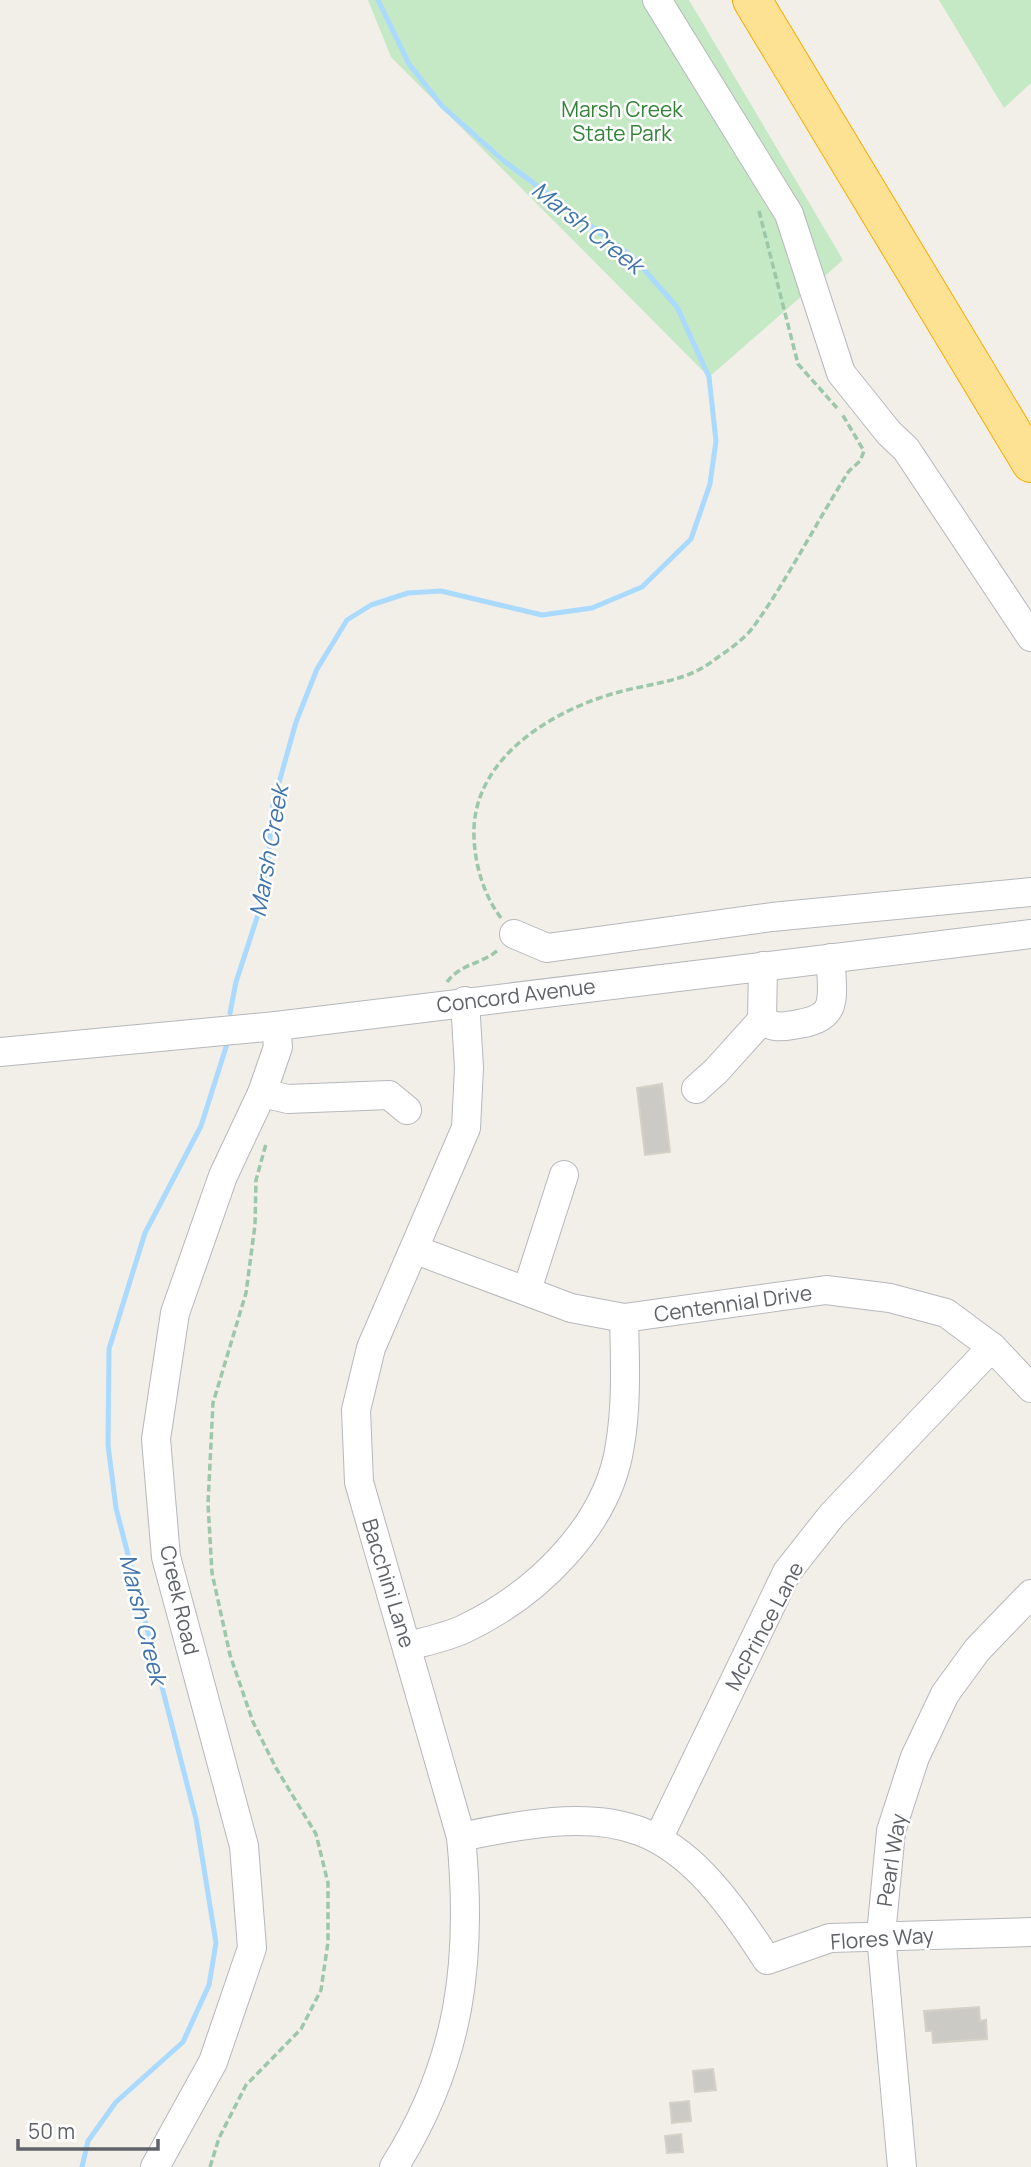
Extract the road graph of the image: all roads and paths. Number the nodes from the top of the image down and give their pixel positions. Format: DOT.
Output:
graph roads {
  1 [pos="657,0"];
  2 [pos="752,0"];
  3 [pos="756,198"];
  4 [pos="1031,463"];
  5 [pos="1031,637"];
  6 [pos="1031,892"];
  7 [pos="514,934"];
  8 [pos="1031,934"];
  9 [pos="831,958"];
  10 [pos="762,966"];
  11 [pos="454,994"];
  12 [pos="762,1020"];
  13 [pos="276,1026"];
  14 [pos="0,1052"];
  15 [pos="696,1089"];
  16 [pos="262,1093"];
  17 [pos="407,1111"];
  18 [pos="268,1136"];
  19 [pos="564,1175"];
  20 [pos="416,1250"];
  21 [pos="527,1290"];
  22 [pos="624,1318"];
  23 [pos="992,1347"];
  24 [pos="1031,1388"];
  25 [pos="1031,1594"];
  26 [pos="408,1646"];
  27 [pos="461,1837"];
  28 [pos="659,1837"];
  29 [pos="1031,1932"];
  30 [pos="880,1935"];
  31 [pos="155,2167"];
  32 [pos="210,2167"];
  33 [pos="394,2167"];
  34 [pos="902,2167"];
  1 -- 5 [label="street"];
  2 -- 4 [label="highway"];
  3 -- 7 [label="path"];
  6 -- 7 [label="street"];
  7 -- 11 [label="path"];
  8 -- 9 [label="street, Concord Avenue"];
  9 -- 10 [label="street, Concord Avenue"];
  9 -- 12 [label="street"];
  10 -- 11 [label="street, Concord Avenue"];
  10 -- 12 [label="street"];
  11 -- 13 [label="street, Concord Avenue"];
  11 -- 20 [label="street, Bacchini Lane"];
  12 -- 15 [label="street"];
  13 -- 14 [label="street, Concord Avenue"];
  13 -- 16 [label="street, Creek Road"];
  16 -- 17 [label="street"];
  16 -- 31 [label="street, Creek Road"];
  18 -- 32 [label="path"];
  19 -- 21 [label="street"];
  20 -- 21 [label="street, Centennial Drive"];
  20 -- 26 [label="street, Bacchini Lane"];
  21 -- 22 [label="street, Centennial Drive"];
  22 -- 23 [label="street, Centennial Drive"];
  22 -- 26 [label="street"];
  23 -- 24 [label="street, Centennial Drive"];
  23 -- 28 [label="street, McPrince Lane"];
  25 -- 30 [label="street, Pearl Way"];
  26 -- 27 [label="street, Bacchini Lane"];
  27 -- 28 [label="street, Flores Way"];
  27 -- 33 [label="street, Bacchini Lane"];
  28 -- 30 [label="street, Flores Way"];
  29 -- 30 [label="street, Flores Way"];
  30 -- 34 [label="street, Pearl Way"];
}
